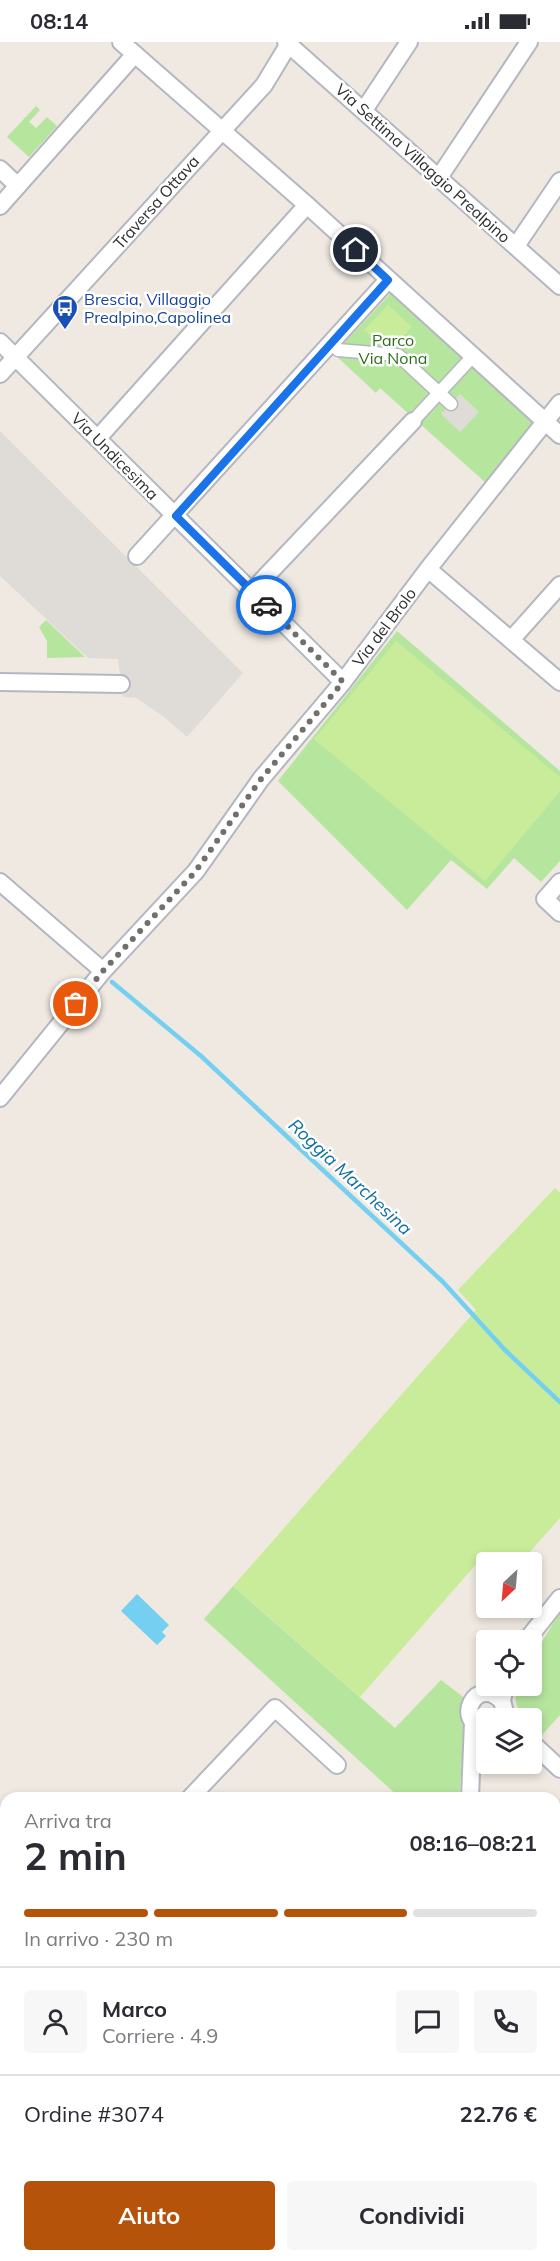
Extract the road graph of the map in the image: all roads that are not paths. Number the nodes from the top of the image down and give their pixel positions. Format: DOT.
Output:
graph roads {
  1 [pos="121,42"];
  2 [pos="409,42"];
  3 [pos="530,42"];
  4 [pos="288,43"];
  5 [pos="135,54"];
  6 [pos="364,110"];
  7 [pos="221,131"];
  8 [pos="0,169"];
  9 [pos="438,179"];
  10 [pos="560,181"];
  11 [pos="18,186"];
  12 [pos="307,205"];
  13 [pos="0,206"];
  14 [pos="516,246"];
  15 [pos="388,280"];
  16 [pos="560,286"];
  17 [pos="0,342"];
  18 [pos="338,350"];
  19 [pos="473,356"];
  20 [pos="15,357"];
  21 [pos="0,374"];
  22 [pos="439,393"];
  23 [pos="560,403"];
  24 [pos="451,404"];
  25 [pos="413,421"];
  26 [pos="547,422"];
  27 [pos="560,435"];
  28 [pos="98,438"];
  29 [pos="176,516"];
  30 [pos="137,556"];
  31 [pos="428,569"];
  32 [pos="560,585"];
  33 [pos="252,591"];
  34 [pos="512,640"];
  35 [pos="0,682"];
  36 [pos="343,682"];
  37 [pos="560,682"];
  38 [pos="122,684"];
  39 [pos="0,882"];
  40 [pos="560,882"];
  41 [pos="560,913"];
  42 [pos="103,971"];
  43 [pos="0,1098"];
  44 [pos="560,1598"];
  45 [pos="535,1630"];
  46 [pos="476,1696"];
  47 [pos="495,1696"];
  48 [pos="505,1707"];
  49 [pos="476,1719"];
  50 [pos="476,1741"];
  51 [pos="476,1752"];
  52 [pos="542,1752"];
  53 [pos="471,1762"];
  54 [pos="337,1765"];
  55 [pos="560,1769"];
  56 [pos="196,1792"];
  57 [pos="470,1792"];
  1 -- 5 [label="street"];
  2 -- 6 [label="street"];
  3 -- 9 [label="street"];
  4 -- 6 [label="street, Via Settima Villaggio Prealpino"];
  4 -- 7 [label="street, Traversa Ottava"];
  5 -- 7 [label="street"];
  5 -- 11 [label="street"];
  6 -- 9 [label="street, Via Settima Villaggio Prealpino"];
  7 -- 12 [label="street"];
  7 -- 20 [label="street, Traversa Ottava"];
  8 -- 11 [label="street"];
  9 -- 14 [label="street, Via Settima Villaggio Prealpino"];
  10 -- 14 [label="street"];
  11 -- 13 [label="street"];
  12 -- 15 [label="street"];
  12 -- 28 [label="street"];
  14 -- 16 [label="street, Via Settima Villaggio Prealpino"];
  15 -- 19 [label="street"];
  15 -- 29 [label="street"];
  17 -- 20 [label="street, Via Undicesima"];
  18 -- 22 [label="street"];
  19 -- 22 [label="street"];
  19 -- 26 [label="street"];
  20 -- 21 [label="street, Traversa Ottava"];
  20 -- 28 [label="street, Via Undicesima"];
  22 -- 24 [label="street"];
  22 -- 25 [label="street"];
  23 -- 26 [label="street, Via del Brolo"];
  25 -- 33 [label="street"];
  26 -- 27 [label="street"];
  26 -- 31 [label="street, Via del Brolo"];
  28 -- 29 [label="street, Via Undicesima"];
  29 -- 30 [label="street"];
  29 -- 33 [label="street, Via Undicesima"];
  31 -- 34 [label="street"];
  31 -- 36 [label="street, Via del Brolo"];
  32 -- 34 [label="street"];
  33 -- 36 [label="street, Via Undicesima"];
  34 -- 37 [label="street"];
  35 -- 38 [label="street"];
  36 -- 42 [label="street, Via del Brolo"];
  39 -- 42 [label="street"];
  40 -- 41 [label="street"];
  42 -- 43 [label="street, Via del Brolo"];
  44 -- 45 [label="street"];
  46 -- 49 [label="street"];
  47 -- 48 [label="street"];
  50 -- 53 [label="street"];
  51 -- 53 [label="street"];
  52 -- 55 [label="street"];
  53 -- 57 [label="street"];
  54 -- 56 [label="street"];
}
